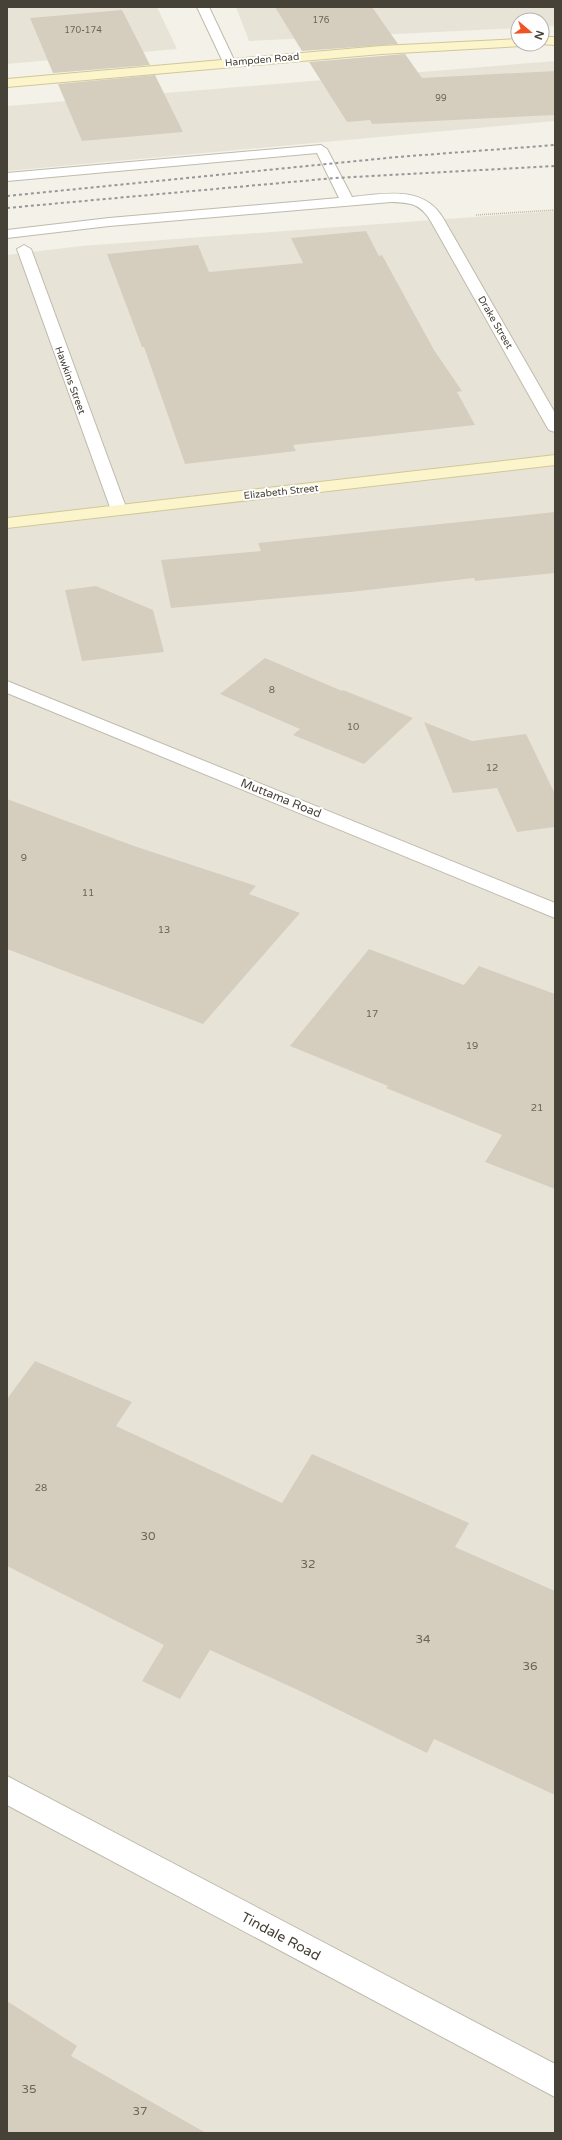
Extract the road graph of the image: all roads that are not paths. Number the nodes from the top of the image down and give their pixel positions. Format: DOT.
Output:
graph roads {
  1 [pos="203,7"];
  2 [pos="510,42"];
  3 [pos="228,62"];
  4 [pos="7,83"];
  5 [pos="7,177"];
  6 [pos="348,202"];
  7 [pos="7,234"];
  8 [pos="24,249"];
  9 [pos="555,427"];
  10 [pos="555,460"];
  11 [pos="119,510"];
  12 [pos="7,523"];
  13 [pos="7,686"];
  14 [pos="555,911"];
  15 [pos="7,1790"];
  16 [pos="555,2081"];
  1 -- 3 [label="street"];
  2 -- 3 [label="street, Hampden Road"];
  3 -- 4 [label="street, Hampden Road"];
  5 -- 6 [label="street"];
  6 -- 7 [label="street, Drake Street"];
  6 -- 9 [label="street, Drake Street"];
  8 -- 11 [label="street, Hawkins Street"];
  10 -- 11 [label="street, Elizabeth Street"];
  11 -- 12 [label="street, Elizabeth Street"];
  13 -- 14 [label="street, Muttama Road"];
  15 -- 16 [label="street, Tindale Road"];
}
